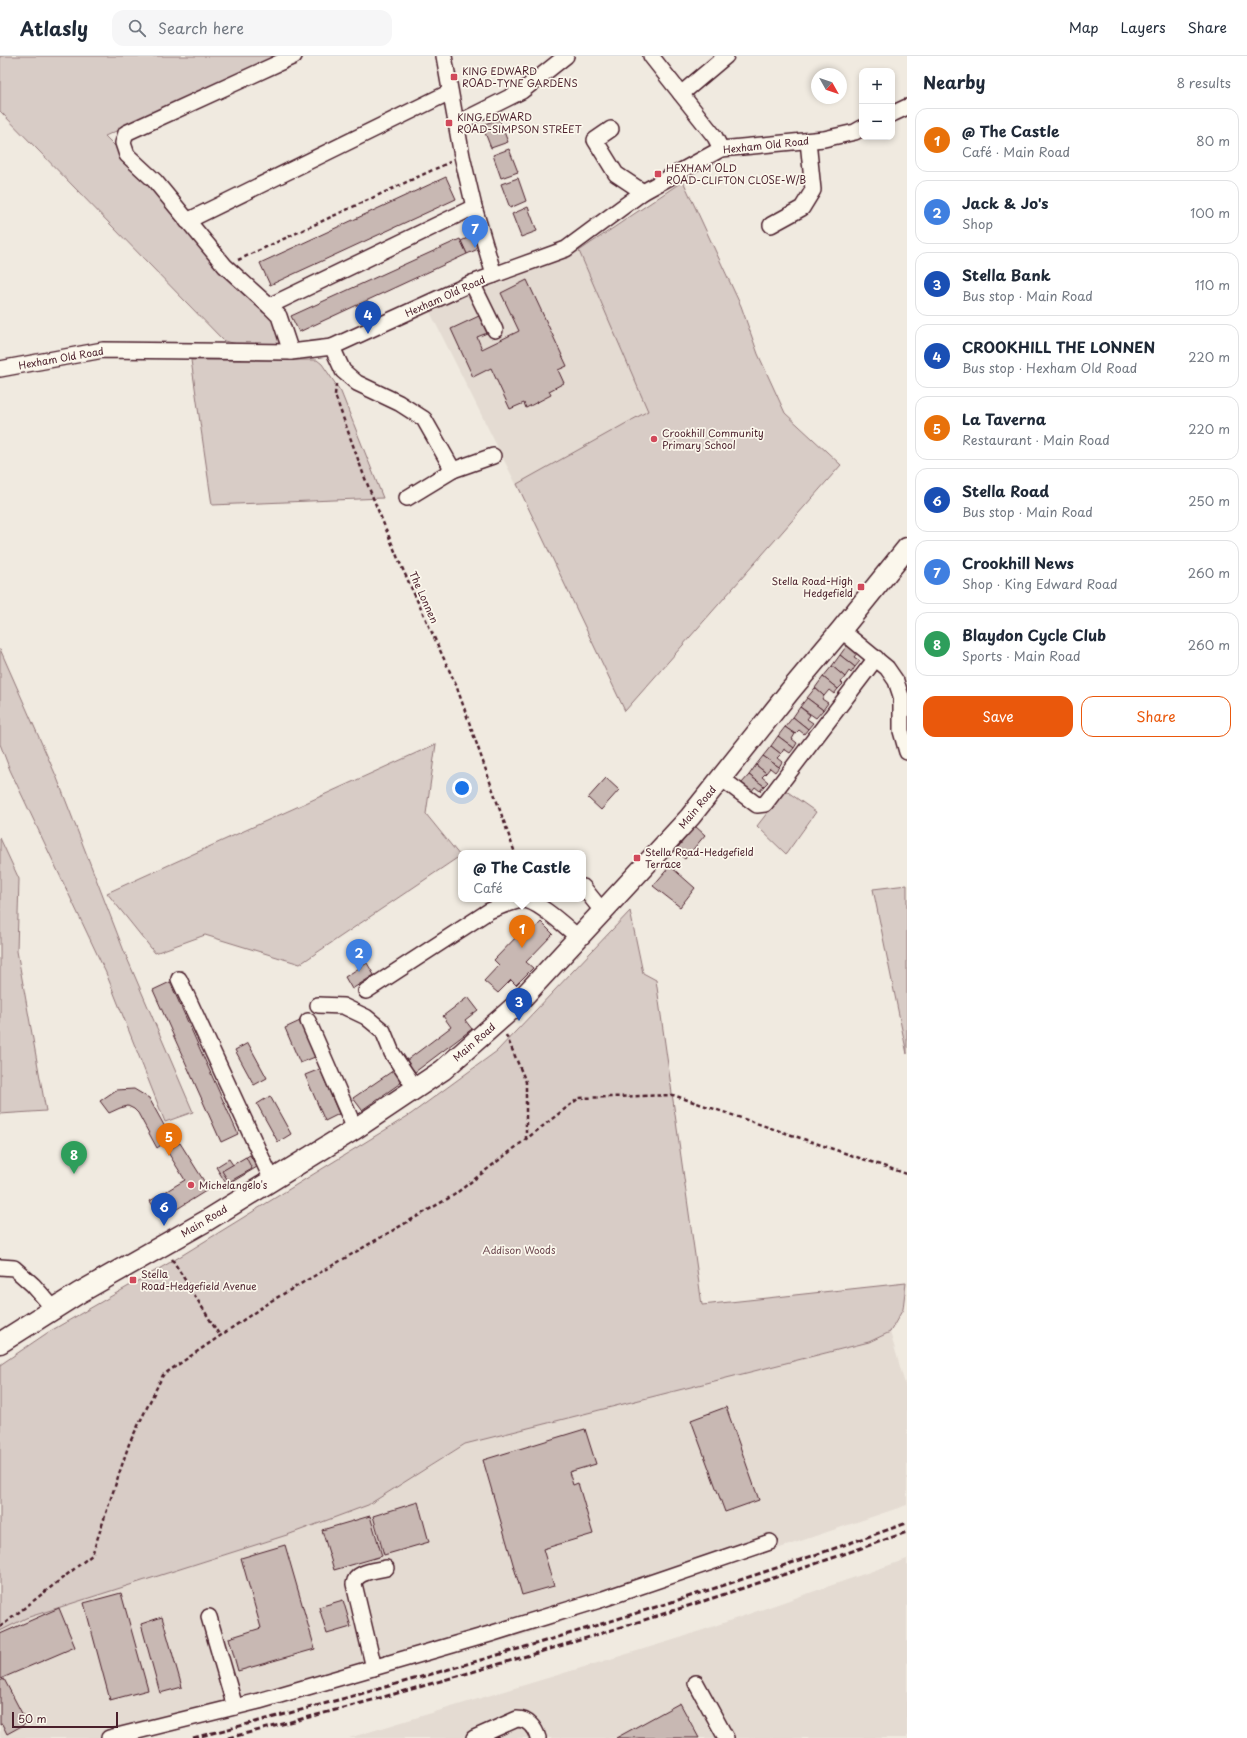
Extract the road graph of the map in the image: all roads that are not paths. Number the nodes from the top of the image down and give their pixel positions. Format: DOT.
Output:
graph roads {
  1 [pos="294,56"];
  2 [pos="444,56"];
  3 [pos="566,56"];
  4 [pos="651,56"];
  5 [pos="726,56"];
  6 [pos="450,92"];
  7 [pos="682,94"];
  8 [pos="456,124"];
  9 [pos="611,129"];
  10 [pos="859,130"];
  11 [pos="808,141"];
  12 [pos="721,149"];
  13 [pos="643,192"];
  14 [pos="474,207"];
  15 [pos="187,221"];
  16 [pos="770,225"];
  17 [pos="494,275"];
  18 [pos="472,283"];
  19 [pos="269,306"];
  20 [pos="495,330"];
  21 [pos="332,347"];
  22 [pos="290,352"];
  23 [pos="0,369"];
  24 [pos="493,456"];
  25 [pos="453,470"];
  26 [pos="407,498"];
  27 [pos="907,548"];
  28 [pos="841,630"];
  29 [pos="876,658"];
  30 [pos="907,752"];
  31 [pos="721,778"];
  32 [pos="586,892"];
  33 [pos="517,902"];
  34 [pos="527,902"];
  35 [pos="603,912"];
  36 [pos="578,938"];
  37 [pos="179,979"];
  38 [pos="366,991"];
  39 [pos="318,1005"];
  40 [pos="308,1021"];
  41 [pos="415,1088"];
  42 [pos="356,1129"];
  43 [pos="272,1180"];
  44 [pos="0,1267"];
  45 [pos="54,1309"];
  46 [pos="0,1343"];
  47 [pos="770,1542"];
  48 [pos="386,1568"];
  49 [pos="209,1617"];
  50 [pos="374,1668"];
  51 [pos="696,1683"];
  52 [pos="234,1707"];
  53 [pos="109,1738"];
  54 [pos="474,1738"];
  55 [pos="538,1738"];
  56 [pos="726,1738"];
  1 -- 15 [label="street"];
  2 -- 6 [label="street"];
  3 -- 8 [label="street"];
  4 -- 7 [label="street"];
  5 -- 7 [label="street"];
  6 -- 8 [label="street"];
  6 -- 15 [label="street"];
  7 -- 12 [label="street"];
  8 -- 14 [label="street"];
  9 -- 13 [label="street"];
  10 -- 11 [label="street, Hexham Old Road"];
  11 -- 12 [label="street, Hexham Old Road"];
  11 -- 16 [label="street"];
  12 -- 13 [label="street, Hexham Old Road"];
  13 -- 17 [label="street, Hexham Old Road"];
  14 -- 17 [label="street"];
  14 -- 19 [label="street"];
  15 -- 19 [label="street"];
  17 -- 18 [label="street, Hexham Old Road"];
  18 -- 20 [label="street"];
  18 -- 21 [label="street, Hexham Old Road"];
  19 -- 22 [label="street"];
  21 -- 22 [label="street, Hexham Old Road"];
  21 -- 25 [label="street"];
  22 -- 23 [label="street, Hexham Old Road"];
  24 -- 25 [label="street"];
  25 -- 26 [label="street"];
  27 -- 28 [label="main road, Main Road"];
  28 -- 29 [label="street"];
  28 -- 31 [label="main road, Main Road"];
  29 -- 30 [label="street"];
  29 -- 31 [label="street"];
  31 -- 35 [label="main road, Main Road"];
  32 -- 35 [label="street"];
  33 -- 38 [label="street"];
  34 -- 36 [label="street"];
  35 -- 36 [label="main road, Main Road"];
  36 -- 41 [label="main road, Main Road"];
  37 -- 43 [label="street"];
  39 -- 41 [label="street"];
  40 -- 42 [label="street"];
  41 -- 42 [label="main road, Main Road"];
  42 -- 43 [label="main road, Main Road"];
  43 -- 45 [label="main road, Main Road"];
  44 -- 45 [label="street"];
  45 -- 46 [label="main road, Main Road"];
  47 -- 50 [label="street"];
  48 -- 50 [label="street"];
  49 -- 52 [label="street"];
  50 -- 52 [label="street"];
  51 -- 56 [label="street"];
  52 -- 53 [label="street"];
  54 -- 55 [label="street"];
}
